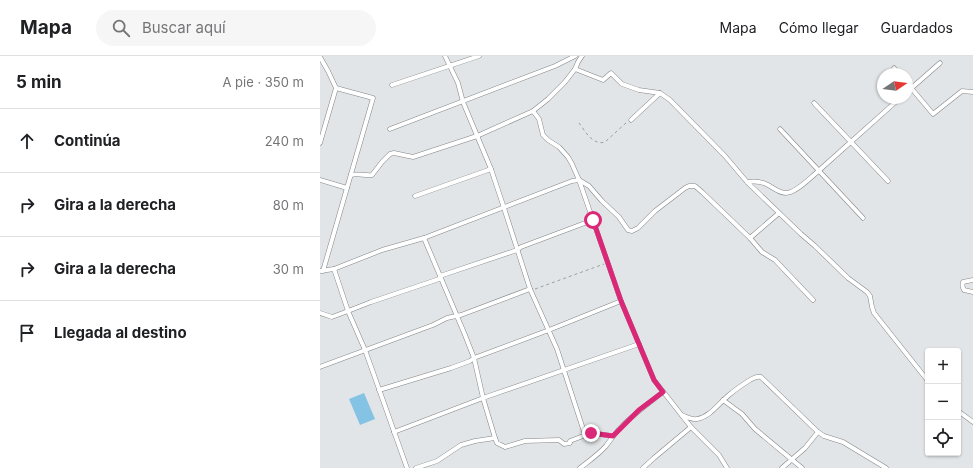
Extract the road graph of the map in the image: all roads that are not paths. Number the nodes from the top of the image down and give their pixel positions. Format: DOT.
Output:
graph roads {
  1 [pos="445,56"];
  2 [pos="479,56"];
  3 [pos="575,56"];
  4 [pos="582,56"];
  5 [pos="320,57"];
  6 [pos="940,63"];
  7 [pos="450,66"];
  8 [pos="575,69"];
  9 [pos="392,85"];
  10 [pos="913,86"];
  11 [pos="336,88"];
  12 [pos="913,90"];
  13 [pos="973,92"];
  14 [pos="660,93"];
  15 [pos="464,102"];
  16 [pos="814,103"];
  17 [pos="893,104"];
  18 [pos="533,111"];
  19 [pos="631,120"];
  20 [pos="390,129"];
  21 [pos="780,129"];
  22 [pos="477,136"];
  23 [pos="851,142"];
  24 [pos="320,143"];
  25 [pos="491,170"];
  26 [pos="818,171"];
  27 [pos="350,175"];
  28 [pos="320,180"];
  29 [pos="579,180"];
  30 [pos="888,181"];
  31 [pos="747,182"];
  32 [pos="347,188"];
  33 [pos="415,196"];
  34 [pos="504,208"];
  35 [pos="779,213"];
  36 [pos="863,218"];
  37 [pos="593,220"];
  38 [pos="424,238"];
  39 [pos="750,238"];
  40 [pos="517,250"];
  41 [pos="334,269"];
  42 [pos="321,271"];
  43 [pos="440,276"];
  44 [pos="973,280"];
  45 [pos="531,290"];
  46 [pos="973,292"];
  47 [pos="813,300"];
  48 [pos="621,301"];
  49 [pos="348,311"];
  50 [pos="320,313"];
  51 [pos="457,316"];
  52 [pos="549,330"];
  53 [pos="639,344"];
  54 [pos="365,350"];
  55 [pos="474,358"];
  56 [pos="320,367"];
  57 [pos="564,370"];
  58 [pos="925,377"];
  59 [pos="379,390"];
  60 [pos="663,392"];
  61 [pos="483,398"];
  62 [pos="724,400"];
  63 [pos="961,413"];
  64 [pos="680,414"];
  65 [pos="973,422"];
  66 [pos="691,427"];
  67 [pos="394,432"];
  68 [pos="818,432"];
  69 [pos="585,435"];
  70 [pos="613,436"];
  71 [pos="495,438"];
  72 [pos="791,460"];
  73 [pos="407,468"];
  74 [pos="416,468"];
  75 [pos="580,468"];
  76 [pos="643,468"];
  77 [pos="727,468"];
  78 [pos="782,468"];
  79 [pos="802,468"];
  80 [pos="886,468"];
  1 -- 7 [label="street"];
  2 -- 7 [label="street"];
  3 -- 15 [label="street"];
  4 -- 8 [label="street"];
  5 -- 11 [label="street"];
  6 -- 10 [label="street"];
  7 -- 9 [label="street"];
  7 -- 15 [label="street"];
  8 -- 14 [label="street"];
  8 -- 18 [label="street"];
  11 -- 24 [label="street"];
  11 -- 27 [label="street"];
  12 -- 13 [label="street"];
  14 -- 19 [label="street"];
  14 -- 31 [label="street"];
  15 -- 20 [label="street"];
  15 -- 22 [label="street"];
  16 -- 23 [label="street"];
  17 -- 23 [label="street"];
  18 -- 22 [label="street"];
  18 -- 29 [label="street"];
  21 -- 26 [label="street"];
  22 -- 25 [label="street"];
  22 -- 27 [label="street"];
  23 -- 26 [label="street"];
  23 -- 30 [label="street"];
  25 -- 33 [label="street"];
  25 -- 34 [label="street"];
  26 -- 31 [label="street"];
  26 -- 36 [label="street"];
  27 -- 32 [label="street"];
  28 -- 32 [label="street"];
  29 -- 34 [label="street"];
  29 -- 37 [label="street"];
  29 -- 39 [label="street"];
  31 -- 35 [label="street"];
  32 -- 42 [label="street"];
  34 -- 38 [label="street"];
  34 -- 40 [label="street"];
  35 -- 39 [label="street"];
  35 -- 58 [label="street"];
  37 -- 40 [label="street"];
  37 -- 48 [label="street"];
  38 -- 41 [label="street"];
  38 -- 43 [label="street"];
  39 -- 47 [label="street"];
  40 -- 43 [label="street"];
  40 -- 45 [label="street"];
  41 -- 42 [label="street"];
  41 -- 49 [label="street"];
  43 -- 49 [label="street"];
  43 -- 51 [label="street"];
  44 -- 46 [label="street"];
  45 -- 51 [label="street"];
  45 -- 52 [label="street"];
  48 -- 52 [label="street"];
  48 -- 53 [label="street"];
  49 -- 50 [label="street"];
  49 -- 54 [label="street"];
  51 -- 54 [label="street"];
  51 -- 55 [label="street"];
  52 -- 55 [label="street"];
  52 -- 57 [label="street"];
  53 -- 57 [label="street"];
  53 -- 60 [label="street"];
  54 -- 56 [label="street"];
  54 -- 59 [label="street"];
  55 -- 59 [label="street"];
  55 -- 61 [label="street"];
  57 -- 61 [label="street"];
  57 -- 69 [label="street"];
  59 -- 67 [label="street"];
  60 -- 64 [label="street"];
  60 -- 70 [label="street"];
  61 -- 67 [label="street"];
  61 -- 71 [label="street"];
  62 -- 64 [label="street"];
  62 -- 68 [label="street"];
  62 -- 72 [label="street"];
  63 -- 65 [label="street"];
  64 -- 66 [label="street"];
  66 -- 76 [label="street"];
  66 -- 77 [label="street"];
  67 -- 73 [label="street"];
  68 -- 72 [label="street"];
  68 -- 80 [label="street"];
  69 -- 70 [label="street"];
  69 -- 71 [label="street"];
  70 -- 75 [label="street"];
  71 -- 74 [label="street"];
  72 -- 78 [label="street"];
  72 -- 79 [label="street"];
}
